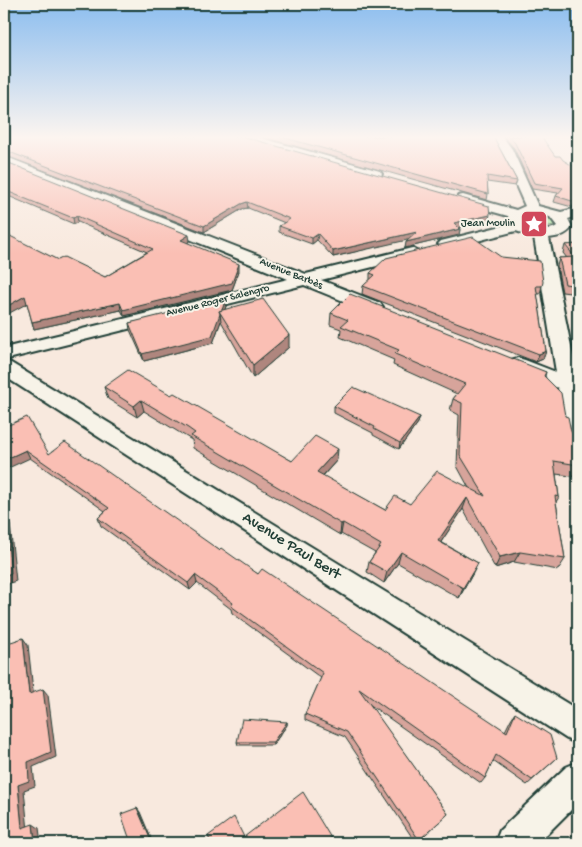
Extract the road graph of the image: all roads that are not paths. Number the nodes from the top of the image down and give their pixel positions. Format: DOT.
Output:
graph roads {
  1 [pos="43,176"];
  2 [pos="381,176"];
  3 [pos="519,176"];
  4 [pos="386,177"];
  5 [pos="452,196"];
  6 [pos="532,210"];
  7 [pos="578,212"];
  8 [pos="517,220"];
  9 [pos="561,223"];
  10 [pos="578,233"];
  11 [pos="541,234"];
  12 [pos="304,280"];
  13 [pos="391,314"];
  14 [pos="4,354"];
  15 [pos="507,360"];
  16 [pos="4,367"];
  17 [pos="573,386"];
  18 [pos="578,442"];
  19 [pos="578,728"];
  20 [pos="578,779"];
  21 [pos="513,843"];
  1 -- 12 [label="street, Avenue Barbès"];
  2 -- 4 [label="street"];
  3 -- 6 [label="street"];
  5 -- 8 [label="street"];
  6 -- 8 [label="street, Avenue Roger Salengro"];
  6 -- 9 [label="street"];
  7 -- 9 [label="street"];
  8 -- 11 [label="street"];
  8 -- 12 [label="street, Avenue Roger Salengro"];
  9 -- 10 [label="street"];
  9 -- 11 [label="street"];
  11 -- 17 [label="street"];
  12 -- 13 [label="street, Avenue Barbès"];
  12 -- 14 [label="street, Avenue Roger Salengro"];
  15 -- 17 [label="street"];
  16 -- 19 [label="street, Avenue Paul Bert"];
  17 -- 18 [label="street"];
  20 -- 21 [label="street"];
}
